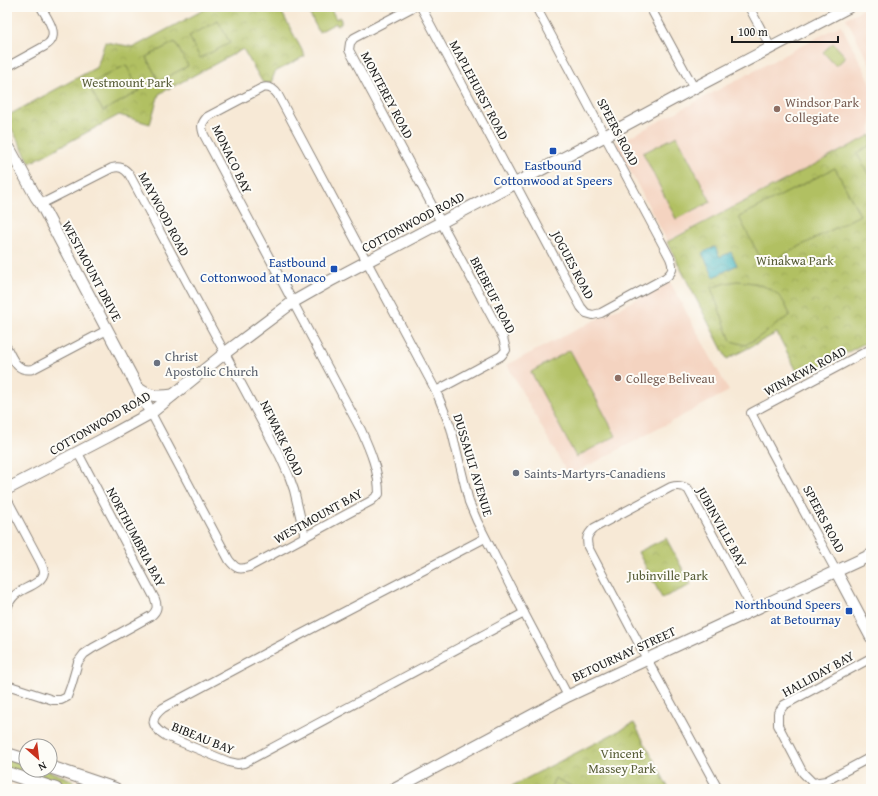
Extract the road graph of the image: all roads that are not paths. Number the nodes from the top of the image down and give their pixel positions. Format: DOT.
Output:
graph roads {
  1 [pos="41,7"];
  2 [pos="413,7"];
  3 [pos="421,7"];
  4 [pos="536,7"];
  5 [pos="650,7"];
  6 [pos="749,7"];
  7 [pos="848,7"];
  8 [pos="771,48"];
  9 [pos="7,67"];
  10 [pos="694,88"];
  11 [pos="605,136"];
  12 [pos="7,144"];
  13 [pos="7,158"];
  14 [pos="18,163"];
  15 [pos="515,183"];
  16 [pos="41,204"];
  17 [pos="441,223"];
  18 [pos="367,262"];
  19 [pos="672,271"];
  20 [pos="293,302"];
  21 [pos="107,330"];
  22 [pos="7,348"];
  23 [pos="871,349"];
  24 [pos="225,353"];
  25 [pos="137,387"];
  26 [pos="436,391"];
  27 [pos="173,395"];
  28 [pos="151,413"];
  29 [pos="751,413"];
  30 [pos="78,453"];
  31 [pos="7,489"];
  32 [pos="7,499"];
  33 [pos="304,538"];
  34 [pos="485,538"];
  35 [pos="871,555"];
  36 [pos="836,572"];
  37 [pos="7,609"];
  38 [pos="753,610"];
  39 [pos="524,613"];
  40 [pos="871,637"];
  41 [pos="871,658"];
  42 [pos="647,659"];
  43 [pos="7,685"];
  44 [pos="568,696"];
  45 [pos="7,754"];
  46 [pos="18,757"];
  47 [pos="871,757"];
  48 [pos="58,770"];
  49 [pos="7,773"];
  50 [pos="56,789"];
  51 [pos="115,789"];
  52 [pos="395,789"];
  53 [pos="718,789"];
  1 -- 9 [label="street"];
  2 -- 17 [label="street, MONTEREY ROAD"];
  3 -- 15 [label="street, MAPLEHURST ROAD"];
  4 -- 11 [label="street, SPEERS ROAD"];
  5 -- 10 [label="street"];
  6 -- 8 [label="street"];
  7 -- 8 [label="street, COTTONWOOD ROAD"];
  8 -- 10 [label="street, COTTONWOOD ROAD"];
  10 -- 11 [label="street, COTTONWOOD ROAD"];
  11 -- 15 [label="street, COTTONWOOD ROAD"];
  11 -- 19 [label="street, SPEERS ROAD"];
  12 -- 14 [label="street, WESTMOUNT DRIVE"];
  13 -- 14 [label="street"];
  14 -- 16 [label="street, WESTMOUNT DRIVE"];
  15 -- 17 [label="street, COTTONWOOD ROAD"];
  15 -- 19 [label="street, JOGUES ROAD"];
  16 -- 21 [label="street, WESTMOUNT DRIVE"];
  16 -- 24 [label="street, MAYWOOD ROAD"];
  17 -- 18 [label="street, COTTONWOOD ROAD"];
  17 -- 26 [label="street, BREBEUF ROAD"];
  18 -- 20 [label="street, COTTONWOOD ROAD"];
  18 -- 20 [label="street, MONACO BAY"];
  18 -- 26 [label="street, DUSSAULT AVENUE"];
  20 -- 24 [label="street, COTTONWOOD ROAD"];
  20 -- 33 [label="street, WESTMOUNT BAY"];
  21 -- 22 [label="street"];
  21 -- 25 [label="street, WESTMOUNT DRIVE"];
  23 -- 29 [label="street, WINAKWA ROAD"];
  24 -- 27 [label="street, COTTONWOOD ROAD"];
  24 -- 33 [label="street, NEWARK ROAD"];
  25 -- 27 [label="street"];
  25 -- 28 [label="street, WESTMOUNT DRIVE"];
  26 -- 34 [label="street, DUSSAULT AVENUE"];
  27 -- 28 [label="street, COTTONWOOD ROAD"];
  28 -- 30 [label="street, COTTONWOOD ROAD"];
  28 -- 33 [label="street, WESTMOUNT BAY"];
  29 -- 36 [label="street, SPEERS ROAD"];
  30 -- 31 [label="street, COTTONWOOD ROAD"];
  30 -- 43 [label="street, NORTHUMBRIA BAY"];
  32 -- 37 [label="street"];
  34 -- 39 [label="street, DUSSAULT AVENUE"];
  34 -- 39 [label="street, BIBEAU BAY"];
  35 -- 36 [label="street, BETOURNAY STREET"];
  36 -- 38 [label="street, BETOURNAY STREET"];
  36 -- 40 [label="street, SPEERS ROAD"];
  38 -- 42 [label="street, BETOURNAY STREET"];
  38 -- 42 [label="street, JUBINVILLE BAY"];
  39 -- 44 [label="street, DUSSAULT AVENUE"];
  41 -- 47 [label="street, HALLIDAY BAY"];
  42 -- 44 [label="street, BETOURNAY STREET"];
  42 -- 53 [label="street"];
  44 -- 52 [label="street, BETOURNAY STREET"];
  45 -- 46 [label="main road"];
  48 -- 51 [label="main road"];
  49 -- 50 [label="main road"];
}
